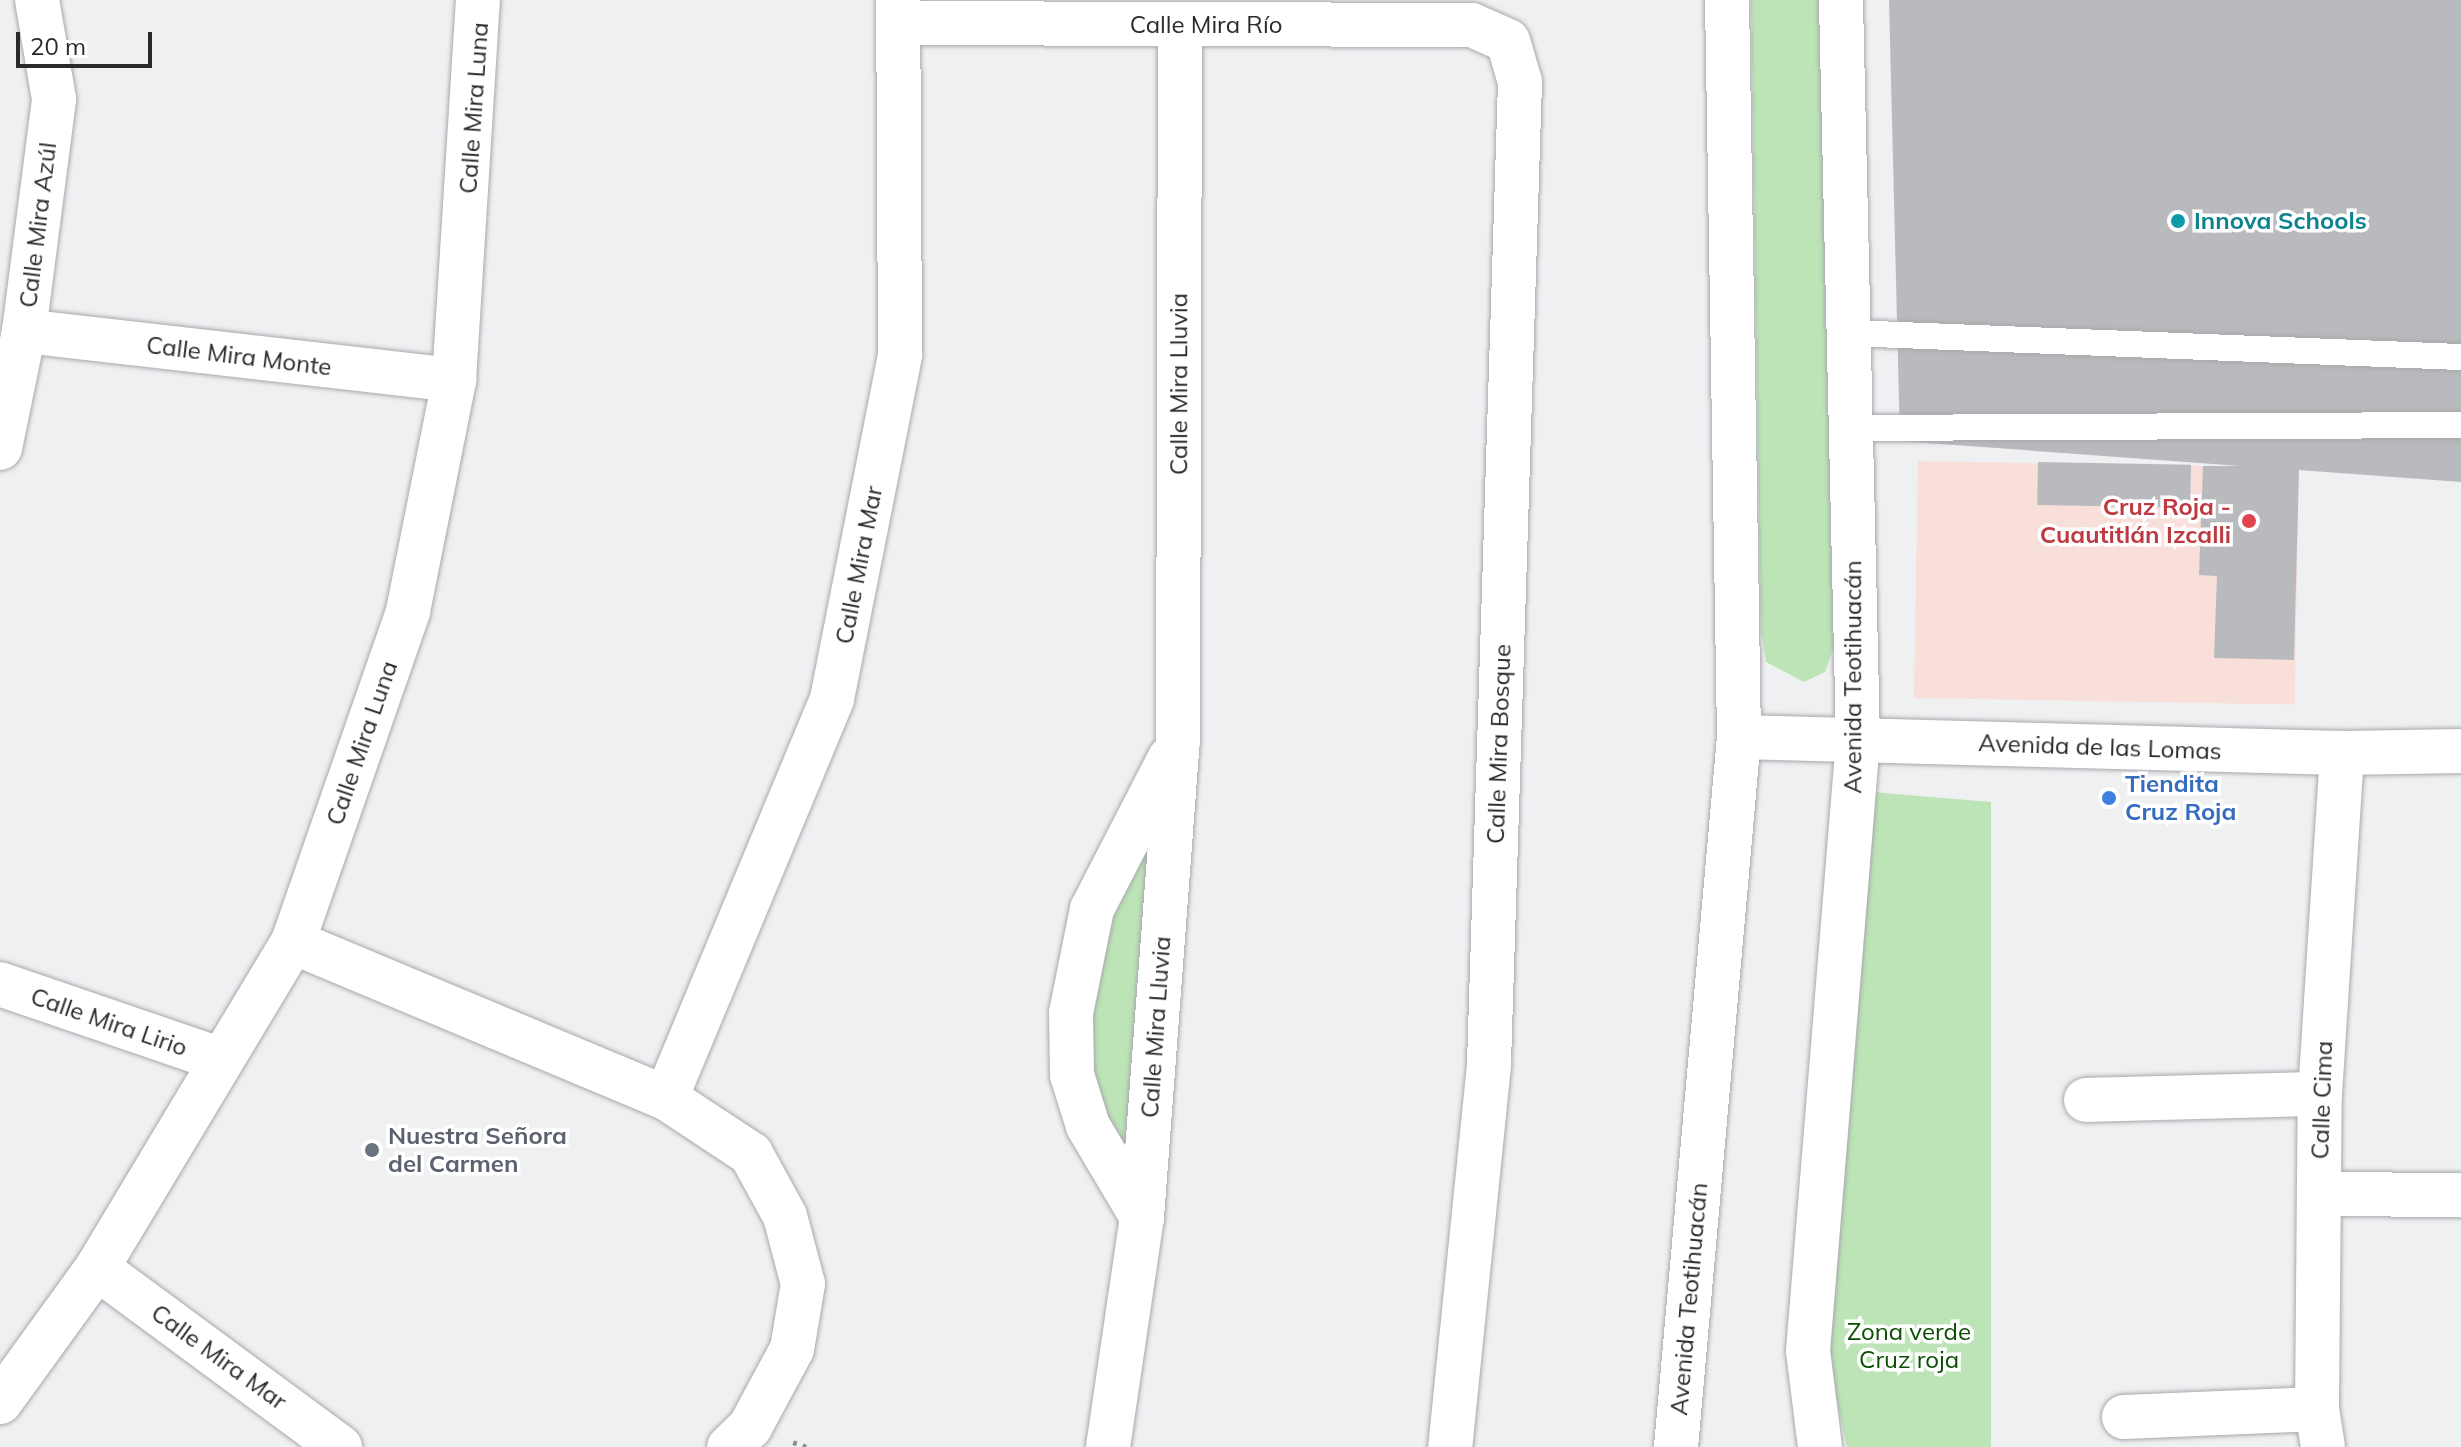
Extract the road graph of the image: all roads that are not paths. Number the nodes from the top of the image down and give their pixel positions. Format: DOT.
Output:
graph roads {
  1 [pos="37,0"];
  2 [pos="478,0"];
  3 [pos="1727,0"];
  4 [pos="1841,0"];
  5 [pos="899,11"];
  6 [pos="1180,26"];
  7 [pos="1508,41"];
  8 [pos="24,331"];
  9 [pos="1849,333"];
  10 [pos="2461,357"];
  11 [pos="454,380"];
  12 [pos="2461,425"];
  13 [pos="1851,428"];
  14 [pos="0,448"];
  15 [pos="1739,737"];
  16 [pos="1858,740"];
  17 [pos="1178,742"];
  18 [pos="2461,751"];
  19 [pos="2342,753"];
  20 [pos="293,942"];
  21 [pos="0,984"];
  22 [pos="219,1059"];
  23 [pos="2320,1094"];
  24 [pos="666,1098"];
  25 [pos="2086,1100"];
  26 [pos="2319,1194"];
  27 [pos="2461,1195"];
  28 [pos="1142,1217"];
  29 [pos="97,1268"];
  30 [pos="0,1402"];
  31 [pos="2124,1417"];
  32 [pos="2320,1428"];
  33 [pos="340,1447"];
  34 [pos="729,1447"];
  35 [pos="1108,1447"];
  36 [pos="1450,1447"];
  37 [pos="1676,1447"];
  38 [pos="1820,1447"];
  1 -- 8 [label="street, Calle Mira Azúl"];
  2 -- 11 [label="street, Calle Mira Luna"];
  3 -- 15 [label="street, Avenida Teotihuacán"];
  4 -- 9 [label="street, Avenida Teotihuacán"];
  5 -- 6 [label="street, Calle Mira Río"];
  5 -- 24 [label="street, Calle Mira Mar"];
  6 -- 7 [label="street, Calle Mira Río"];
  6 -- 17 [label="street, Calle Mira Lluvia"];
  7 -- 36 [label="street, Calle Mira Bosque"];
  8 -- 11 [label="street, Calle Mira Monte"];
  8 -- 14 [label="street, Calle Mira Azúl"];
  9 -- 10 [label="lane"];
  9 -- 13 [label="street, Avenida Teotihuacán"];
  11 -- 20 [label="street, Calle Mira Luna"];
  12 -- 13 [label="lane"];
  13 -- 16 [label="street, Avenida Teotihuacán"];
  15 -- 16 [label="street, Avenida de las Lomas"];
  15 -- 37 [label="street, Avenida Teotihuacán"];
  16 -- 19 [label="street, Avenida de las Lomas"];
  16 -- 38 [label="street, Avenida Teotihuacán"];
  17 -- 28 [label="street, Calle Mira Lluvia"];
  17 -- 28 [label="street, Calle Mira Lluvia"];
  18 -- 19 [label="street, Avenida de las Lomas"];
  19 -- 23 [label="street, Calle Cima"];
  20 -- 22 [label="street, Calle Mira Luna"];
  20 -- 24 [label="street"];
  21 -- 22 [label="street, Calle Mira Lirio"];
  22 -- 29 [label="street, Calle Mira Luna"];
  23 -- 25 [label="street"];
  23 -- 26 [label="street, Calle Cima"];
  24 -- 34 [label="street"];
  26 -- 27 [label="street"];
  26 -- 32 [label="street, Calle Cima"];
  28 -- 35 [label="street, Calle Mira Lluvia"];
  29 -- 30 [label="street, Calle Mira Luna"];
  29 -- 33 [label="street, Calle Mira Mar"];
  31 -- 32 [label="street"];
}
